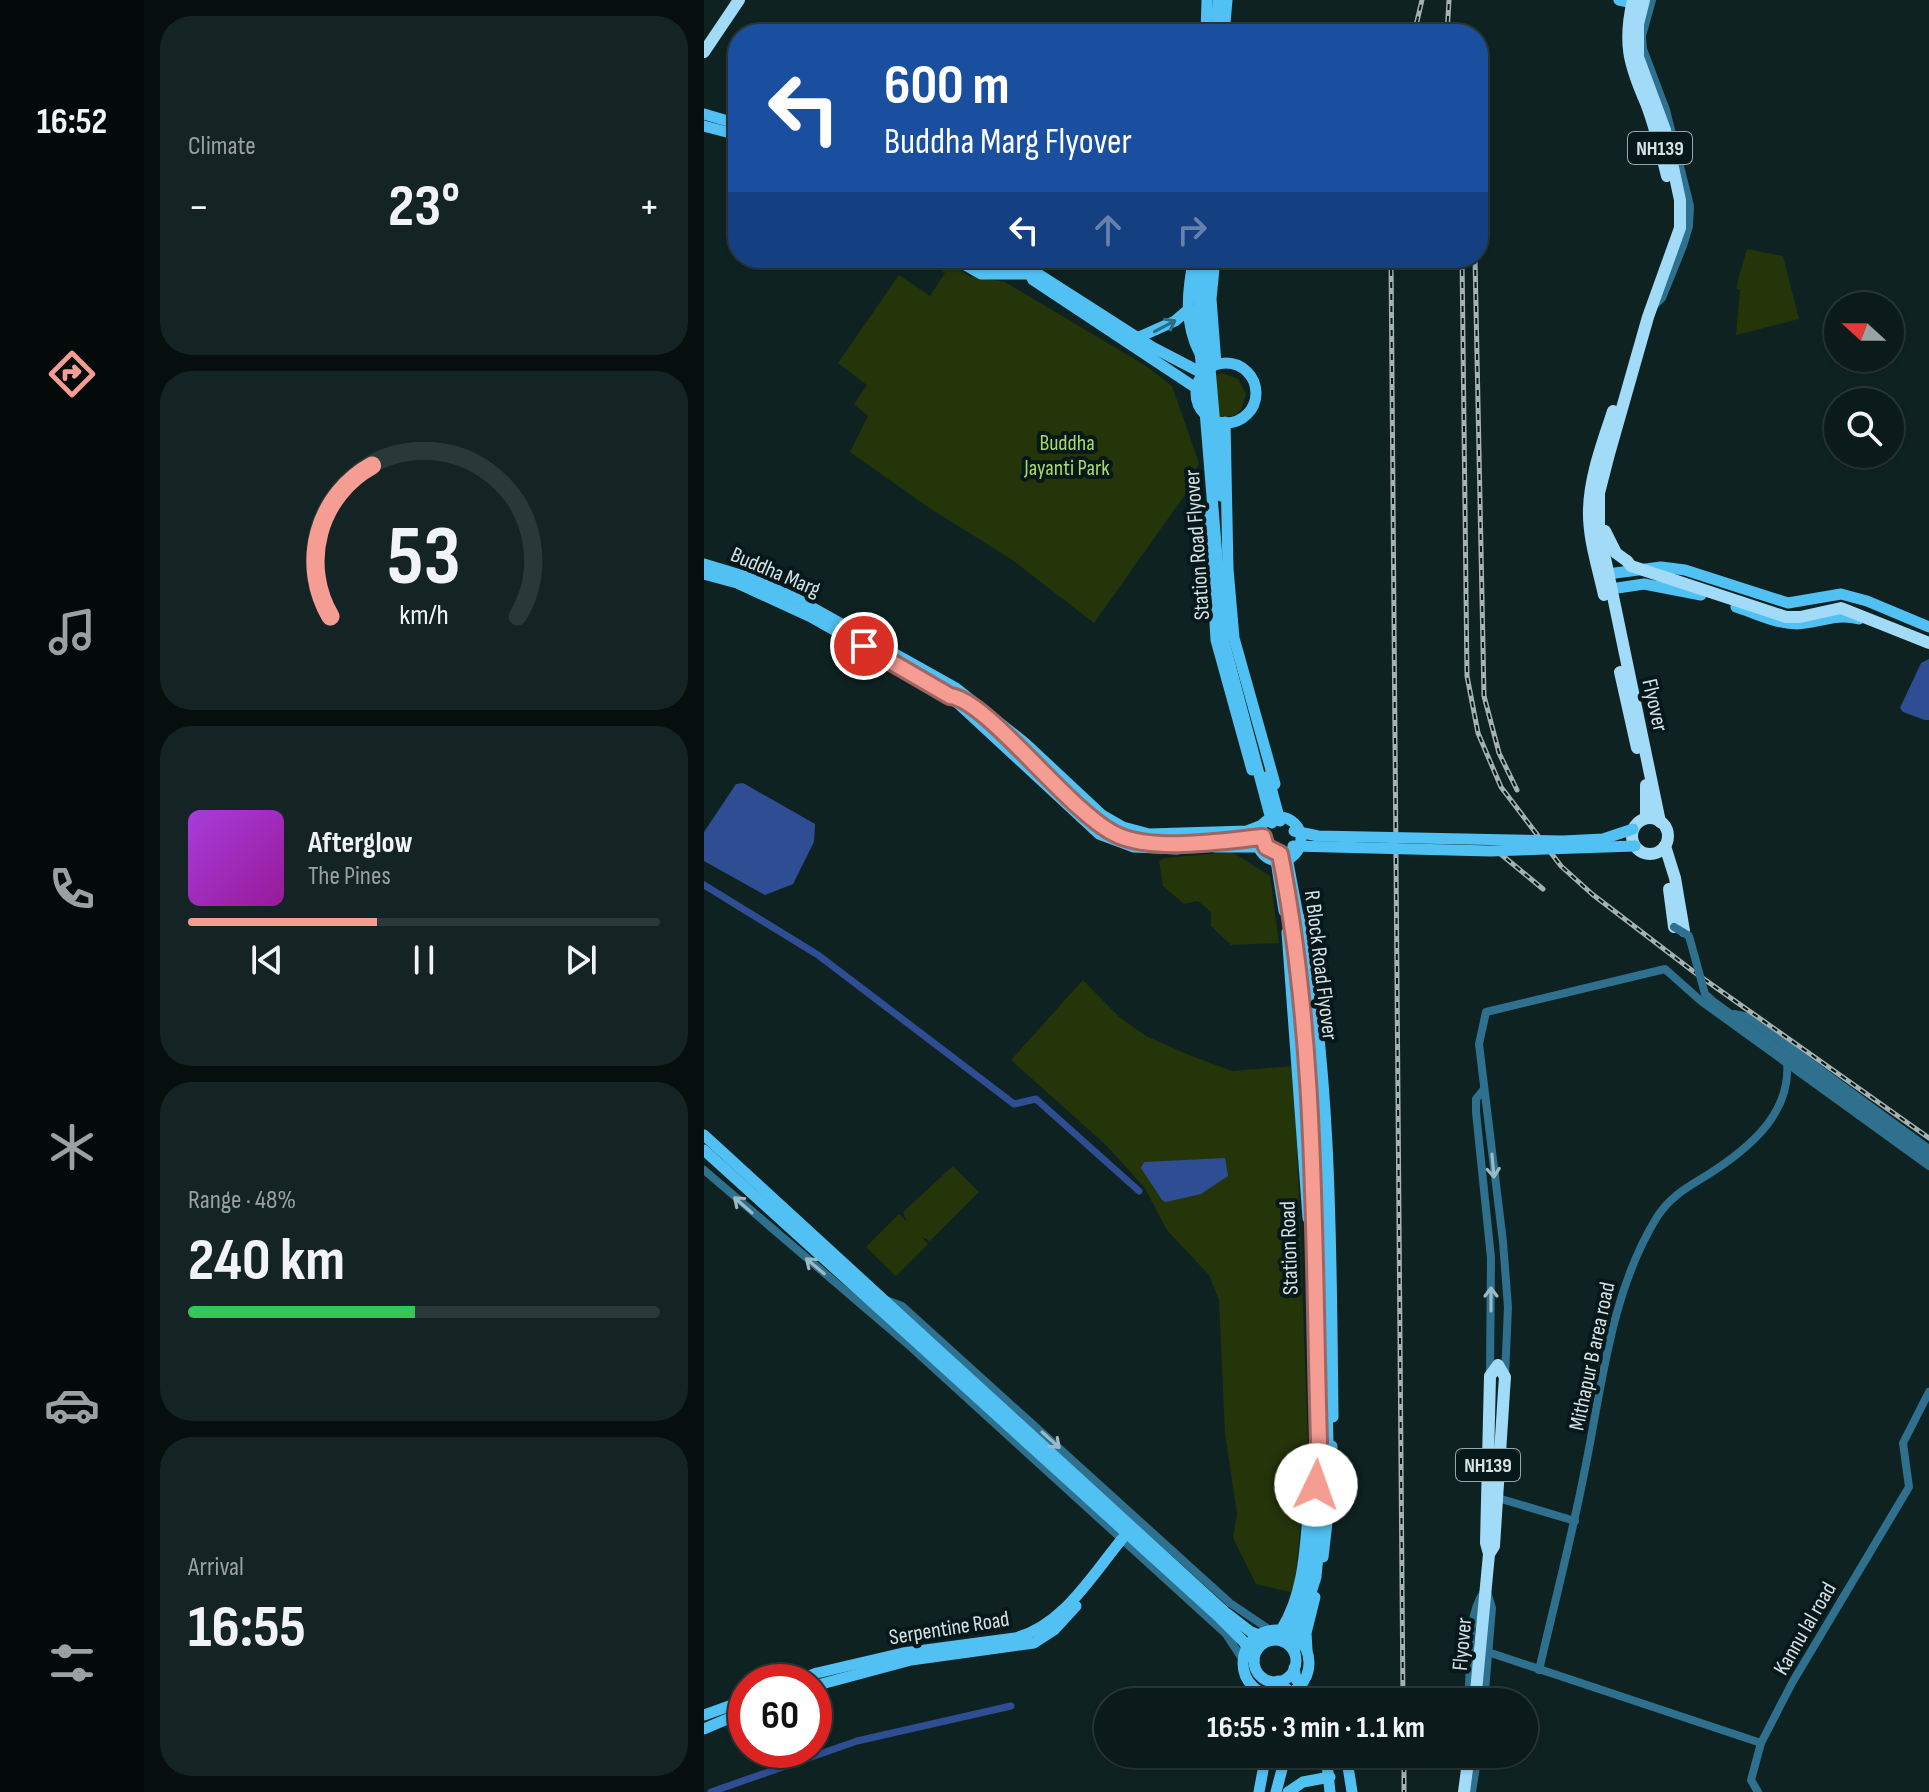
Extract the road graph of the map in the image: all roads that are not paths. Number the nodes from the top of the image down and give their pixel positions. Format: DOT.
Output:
graph roads {
  1 [pos="729,0"];
  2 [pos="739,0"];
  3 [pos="1209,0"];
  4 [pos="1218,0"];
  5 [pos="1619,0"];
  6 [pos="1652,0"];
  7 [pos="1637,1"];
  8 [pos="1227,4"];
  9 [pos="1210,24"];
  10 [pos="1213,24"];
  11 [pos="1225,24"];
  12 [pos="1229,24"];
  13 [pos="704,37"];
  14 [pos="704,52"];
  15 [pos="704,114"];
  16 [pos="728,121"];
  17 [pos="704,126"];
  18 [pos="728,132"];
  19 [pos="970,268"];
  20 [pos="1193,268"];
  21 [pos="1201,268"];
  22 [pos="1211,268"];
  23 [pos="1212,268"];
  24 [pos="1029,272"];
  25 [pos="1189,309"];
  26 [pos="1650,313"];
  27 [pos="1137,338"];
  28 [pos="1208,369"];
  29 [pos="1196,388"];
  30 [pos="1219,421"];
  31 [pos="1594,515"];
  32 [pos="1627,561"];
  33 [pos="704,564"];
  34 [pos="704,574"];
  35 [pos="1604,574"];
  36 [pos="1712,578"];
  37 [pos="1608,593"];
  38 [pos="1705,597"];
  39 [pos="1929,627"];
  40 [pos="1929,634"];
  41 [pos="1929,643"];
  42 [pos="1929,650"];
  43 [pos="958,696"];
  44 [pos="1646,818"];
  45 [pos="1660,822"];
  46 [pos="1269,828"];
  47 [pos="1633,829"];
  48 [pos="1294,831"];
  49 [pos="1635,846"];
  50 [pos="1662,848"];
  51 [pos="1285,854"];
  52 [pos="1679,929"];
  53 [pos="1727,1019"];
  54 [pos="1787,1062"];
  55 [pos="1484,1089"];
  56 [pos="704,1135"];
  57 [pos="1929,1149"];
  58 [pos="704,1150"];
  59 [pos="1929,1157"];
  60 [pos="1929,1166"];
  61 [pos="704,1170"];
  62 [pos="786,1234"];
  63 [pos="885,1299"];
  64 [pos="918,1338"];
  65 [pos="1490,1376"];
  66 [pos="1505,1377"];
  67 [pos="1929,1392"];
  68 [pos="1489,1410"];
  69 [pos="1503,1411"];
  70 [pos="1492,1497"];
  71 [pos="1132,1513"];
  72 [pos="1575,1521"];
  73 [pos="1121,1539"];
  74 [pos="1485,1589"];
  75 [pos="1276,1635"];
  76 [pos="978,1646"];
  77 [pos="1307,1650"];
  78 [pos="1488,1652"];
  79 [pos="1295,1654"];
  80 [pos="1248,1660"];
  81 [pos="1294,1668"];
  82 [pos="1539,1670"];
  83 [pos="832,1671"];
  84 [pos="1308,1674"];
  85 [pos="832,1681"];
  86 [pos="1278,1681"];
  87 [pos="1248,1682"];
  88 [pos="1250,1688"];
  89 [pos="1256,1688"];
  90 [pos="1286,1688"];
  91 [pos="1299,1688"];
  92 [pos="1303,1688"];
  93 [pos="1310,1688"];
  94 [pos="1469,1688"];
  95 [pos="1476,1688"];
  96 [pos="1485,1688"];
  97 [pos="728,1706"];
  98 [pos="704,1715"];
  99 [pos="728,1719"];
  100 [pos="704,1729"];
  101 [pos="1761,1743"];
  102 [pos="1263,1768"];
  103 [pos="1282,1768"];
  104 [pos="1328,1768"];
  105 [pos="1335,1768"];
  106 [pos="1345,1768"];
  107 [pos="1462,1768"];
  108 [pos="1466,1768"];
  109 [pos="1476,1768"];
  110 [pos="1330,1777"];
  111 [pos="1259,1792"];
  112 [pos="1276,1792"];
  113 [pos="1288,1792"];
  114 [pos="1330,1792"];
  115 [pos="1338,1792"];
  116 [pos="1349,1792"];
  117 [pos="1461,1792"];
  118 [pos="1472,1792"];
  119 [pos="1758,1792"];
  1 -- 13 [label="highway"];
  2 -- 14 [label="highway"];
  3 -- 9 [label="main road"];
  4 -- 10 [label="main road"];
  5 -- 7 [label="main road"];
  6 -- 26 [label="street"];
  7 -- 26 [label="highway, NH139"];
  7 -- 31 [label="highway, NH139"];
  8 -- 11 [label="main road"];
  8 -- 12 [label="main road"];
  15 -- 16 [label="main road"];
  17 -- 18 [label="main road"];
  19 -- 24 [label="main road"];
  20 -- 25 [label="main road"];
  21 -- 46 [label="main road, Station Road Flyover, bridge"];
  22 -- 46 [label="main road, Station Road Flyover, bridge"];
  23 -- 28 [label="main road"];
  24 -- 27 [label="main road"];
  24 -- 29 [label="main road"];
  27 -- 25 [label="main road, one-way"];
  25 -- 28 [label="main road"];
  26 -- 31 [label="highway, NH139"];
  27 -- 28 [label="main road"];
  28 -- 29 [label="main road"];
  28 -- 30 [label="main road"];
  29 -- 30 [label="main road"];
  30 -- 46 [label="main road"];
  30 -- 46 [label="main road"];
  31 -- 32 [label="highway"];
  31 -- 35 [label="highway, NH139"];
  32 -- 40 [label="highway"];
  32 -- 41 [label="highway, bridge"];
  33 -- 43 [label="main road, Buddha Marg"];
  34 -- 43 [label="main road, Buddha Marg"];
  35 -- 36 [label="main road"];
  35 -- 37 [label="highway, NH139"];
  36 -- 38 [label="main road"];
  36 -- 39 [label="main road"];
  37 -- 38 [label="main road"];
  37 -- 44 [label="highway, Flyover / NH139"];
  37 -- 45 [label="highway, Flyover / NH139"];
  38 -- 42 [label="main road"];
  43 -- 46 [label="main road, bridge"];
  44 -- 45 [label="highway"];
  44 -- 47 [label="highway"];
  45 -- 50 [label="highway, Flyover / NH139"];
  46 -- 48 [label="main road, bridge"];
  46 -- 51 [label="main road, Station Road Flyover"];
  46 -- 51 [label="main road"];
  47 -- 48 [label="main road, bridge"];
  47 -- 49 [label="highway, bridge"];
  48 -- 51 [label="main road, bridge"];
  49 -- 50 [label="highway"];
  49 -- 51 [label="main road, bridge"];
  50 -- 52 [label="highway, NH139"];
  51 -- 75 [label="main road, R Block Road Flyover, bridge"];
  51 -- 77 [label="main road"];
  51 -- 79 [label="main road, R Block Road Flyover, bridge"];
  52 -- 59 [label="street, bridge"];
  53 -- 54 [label="street"];
  53 -- 55 [label="street"];
  53 -- 57 [label="street"];
  54 -- 60 [label="street"];
  54 -- 72 [label="street, Mithapur B area road"];
  65 -- 55 [label="street, one-way"];
  55 -- 66 [label="street, one-way"];
  56 -- 63 [label="main road"];
  58 -- 62 [label="main road"];
  62 -- 61 [label="street, one-way"];
  62 -- 64 [label="main road"];
  73 -- 62 [label="street, one-way"];
  63 -- 64 [label="main road"];
  63 -- 71 [label="street, one-way"];
  64 -- 75 [label="main road, bridge"];
  64 -- 80 [label="main road, bridge"];
  65 -- 66 [label="highway"];
  65 -- 68 [label="highway, NH139"];
  66 -- 69 [label="highway, NH139"];
  67 -- 101 [label="street, Kannu lal road"];
  68 -- 69 [label="highway"];
  68 -- 70 [label="highway, NH139"];
  69 -- 70 [label="highway, NH139"];
  70 -- 72 [label="street"];
  70 -- 74 [label="highway, NH139"];
  71 -- 73 [label="street"];
  71 -- 75 [label="street"];
  72 -- 82 [label="street, Mithapur B area road"];
  73 -- 76 [label="main road, Serpentine Road"];
  73 -- 80 [label="street"];
  74 -- 78 [label="street"];
  74 -- 94 [label="street"];
  74 -- 95 [label="highway, Flyover / NH139"];
  75 -- 77 [label="main road"];
  75 -- 79 [label="main road, bridge"];
  75 -- 80 [label="main road, R Block Road Flyover, bridge"];
  76 -- 83 [label="main road, Serpentine Road"];
  76 -- 85 [label="main road"];
  77 -- 84 [label="main road"];
  78 -- 82 [label="street"];
  78 -- 96 [label="street"];
  79 -- 81 [label="main road, R Block Road Flyover, bridge"];
  80 -- 86 [label="main road"];
  80 -- 87 [label="main road"];
  81 -- 86 [label="main road, bridge"];
  81 -- 92 [label="main road, bridge"];
  82 -- 101 [label="street"];
  84 -- 91 [label="main road"];
  84 -- 93 [label="main road"];
  86 -- 90 [label="main road, bridge"];
  87 -- 88 [label="main road"];
  87 -- 89 [label="main road"];
  97 -- 98 [label="main road"];
  99 -- 100 [label="main road"];
  101 -- 119 [label="street, Kannu lal road"];
  102 -- 111 [label="main road"];
  103 -- 112 [label="main road"];
  104 -- 110 [label="main road"];
  105 -- 115 [label="main road"];
  106 -- 116 [label="main road"];
  107 -- 117 [label="street"];
  108 -- 117 [label="highway"];
  109 -- 118 [label="street"];
  110 -- 113 [label="main road"];
  110 -- 114 [label="main road"];
}
